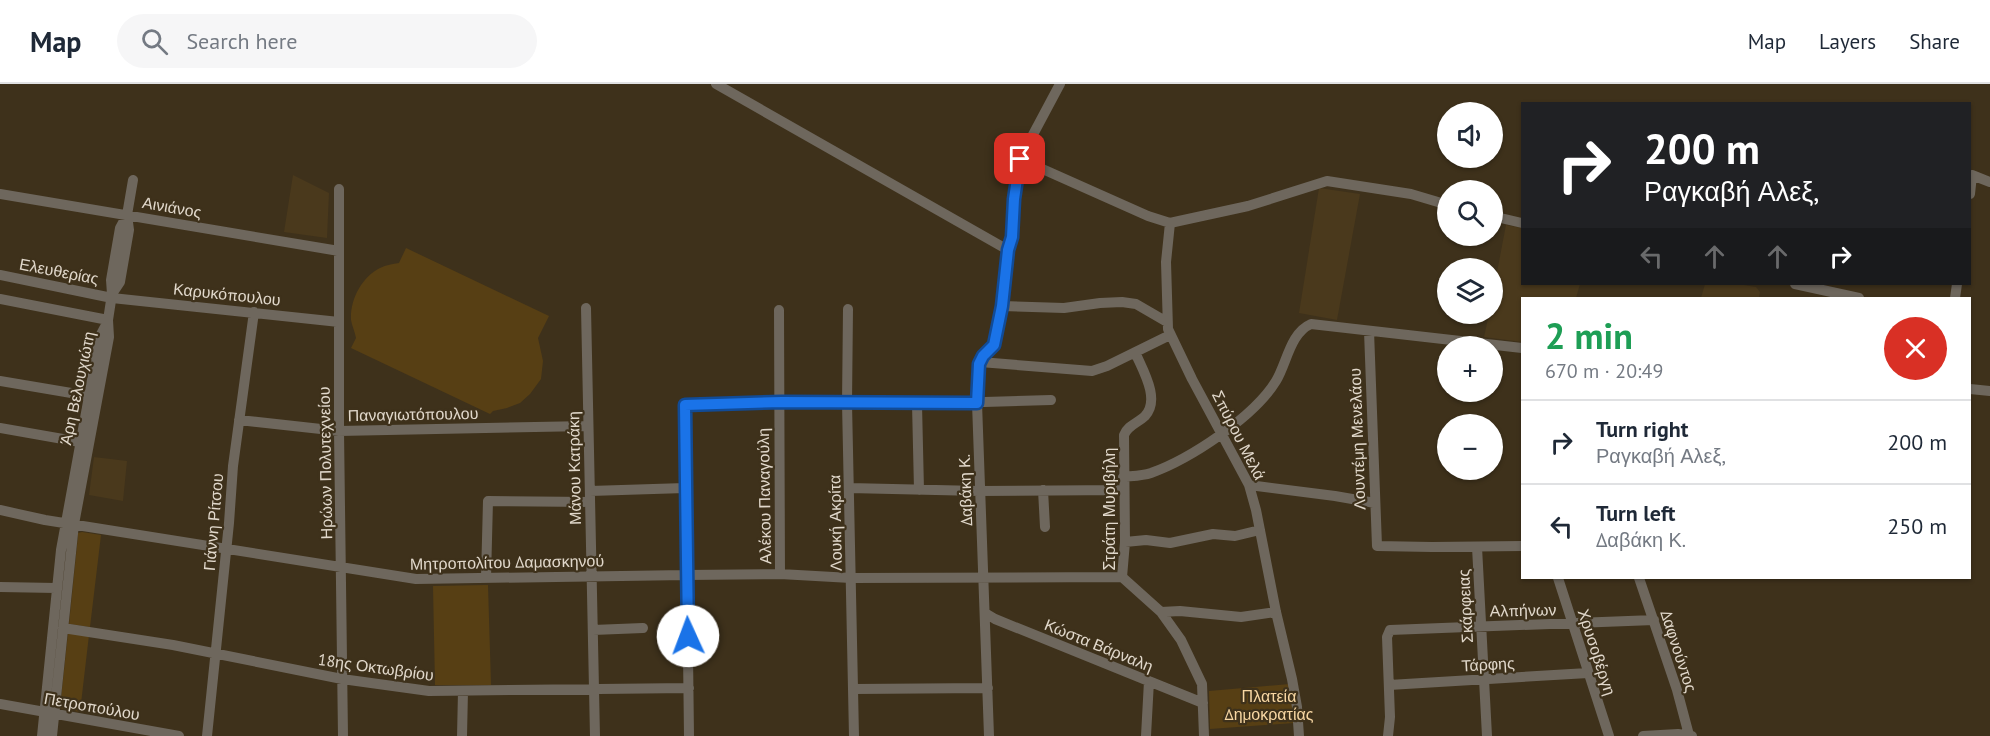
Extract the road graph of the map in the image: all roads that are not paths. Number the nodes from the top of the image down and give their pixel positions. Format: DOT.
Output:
graph roads {
  1 [pos="716,84"];
  2 [pos="1060,84"];
  3 [pos="1020,159"];
  4 [pos="134,180"];
  5 [pos="1990,182"];
  6 [pos="1971,184"];
  7 [pos="339,189"];
  8 [pos="0,194"];
  9 [pos="1437,202"];
  10 [pos="127,215"];
  11 [pos="1503,219"];
  12 [pos="1170,223"];
  13 [pos="1521,223"];
  14 [pos="1008,250"];
  15 [pos="339,251"];
  16 [pos="0,275"];
  17 [pos="1800,285"];
  18 [pos="112,296"];
  19 [pos="1854,297"];
  20 [pos="0,299"];
  21 [pos="1002,306"];
  22 [pos="586,308"];
  23 [pos="848,309"];
  24 [pos="779,310"];
  25 [pos="254,312"];
  26 [pos="108,320"];
  27 [pos="339,321"];
  28 [pos="1167,322"];
  29 [pos="1369,331"];
  30 [pos="1170,335"];
  31 [pos="1521,348"];
  32 [pos="1135,352"];
  33 [pos="980,362"];
  34 [pos="0,381"];
  35 [pos="1971,389"];
  36 [pos="1990,391"];
  37 [pos="89,396"];
  38 [pos="1051,400"];
  39 [pos="778,402"];
  40 [pos="847,403"];
  41 [pos="977,403"];
  42 [pos="917,404"];
  43 [pos="239,420"];
  44 [pos="588,426"];
  45 [pos="0,428"];
  46 [pos="339,431"];
  47 [pos="1222,433"];
  48 [pos="80,442"];
  49 [pos="1123,477"];
  50 [pos="1249,485"];
  51 [pos="685,488"];
  52 [pos="849,488"];
  53 [pos="919,490"];
  54 [pos="1043,490"];
  55 [pos="1123,490"];
  56 [pos="979,491"];
  57 [pos="590,496"];
  58 [pos="1375,503"];
  59 [pos="0,510"];
  60 [pos="70,524"];
  61 [pos="1046,527"];
  62 [pos="1260,530"];
  63 [pos="1125,542"];
  64 [pos="1521,546"];
  65 [pos="1477,547"];
  66 [pos="226,548"];
  67 [pos="341,568"];
  68 [pos="780,574"];
  69 [pos="686,575"];
  70 [pos="592,576"];
  71 [pos="1122,577"];
  72 [pos="486,578"];
  73 [pos="851,579"];
  74 [pos="983,579"];
  75 [pos="1558,579"];
  76 [pos="1639,579"];
  77 [pos="0,588"];
  78 [pos="56,588"];
  79 [pos="1161,612"];
  80 [pos="1276,612"];
  81 [pos="985,613"];
  82 [pos="1654,620"];
  83 [pos="1572,624"];
  84 [pos="1480,626"];
  85 [pos="63,628"];
  86 [pos="643,628"];
  87 [pos="593,630"];
  88 [pos="215,654"];
  89 [pos="1588,673"];
  90 [pos="342,679"];
  91 [pos="1484,680"];
  92 [pos="1149,681"];
  93 [pos="1389,685"];
  94 [pos="689,688"];
  95 [pos="988,688"];
  96 [pos="595,689"];
  97 [pos="854,689"];
  98 [pos="463,691"];
  99 [pos="1203,703"];
  100 [pos="0,704"];
  101 [pos="49,714"];
  102 [pos="1691,735"];
  103 [pos="42,736"];
  104 [pos="52,736"];
  105 [pos="179,736"];
  106 [pos="207,736"];
  107 [pos="343,736"];
  108 [pos="462,736"];
  109 [pos="595,736"];
  110 [pos="689,736"];
  111 [pos="854,736"];
  112 [pos="989,736"];
  113 [pos="1146,736"];
  114 [pos="1204,736"];
  115 [pos="1299,736"];
  116 [pos="1388,736"];
  117 [pos="1487,736"];
  118 [pos="1609,736"];
  119 [pos="1643,736"];
  1 -- 14 [label="street"];
  2 -- 3 [label="street, Δαβάκη Κ."];
  3 -- 12 [label="street"];
  3 -- 14 [label="street, Δαβάκη Κ."];
  4 -- 10 [label="street"];
  5 -- 6 [label="street"];
  7 -- 15 [label="street, Ηρώων Πολυτεχνείου"];
  8 -- 10 [label="street, Αινιάνος"];
  9 -- 12 [label="street"];
  10 -- 15 [label="street, Αινιάνος"];
  10 -- 18 [label="street"];
  11 -- 13 [label="street"];
  12 -- 28 [label="street, Σπύρου Μελά"];
  14 -- 21 [label="street, Δαβάκη Κ."];
  15 -- 27 [label="street, Ηρώων Πολυτεχνείου"];
  16 -- 18 [label="street, Ελευθερίας"];
  17 -- 19 [label="street"];
  18 -- 25 [label="street, Καρυκόπουλου"];
  18 -- 26 [label="street"];
  20 -- 26 [label="street"];
  21 -- 28 [label="street"];
  21 -- 33 [label="street, Δαβάκη Κ."];
  22 -- 44 [label="street, Μάνου Κατράκη"];
  23 -- 40 [label="street, Λουκή Ακρίτα"];
  24 -- 39 [label="street, Αλέκου Παναγούλη"];
  25 -- 27 [label="street, Καρυκόπουλου"];
  25 -- 43 [label="street, Γιάννη Ρίτσου"];
  26 -- 37 [label="street, Άρη Βελουχιώτη"];
  26 -- 60 [label="street, Άρη Βελουχιώτη"];
  27 -- 46 [label="street, Ηρώων Πολυτεχνείου"];
  28 -- 30 [label="street, Σπύρου Μελά"];
  29 -- 31 [label="street"];
  29 -- 47 [label="street"];
  29 -- 58 [label="street, Λουντέμη Μενελάου"];
  30 -- 32 [label="street"];
  30 -- 47 [label="street, Σπύρου Μελά"];
  32 -- 33 [label="street"];
  32 -- 49 [label="street, Στράτη Μυριβήλη"];
  33 -- 41 [label="street, Δαβάκη Κ."];
  34 -- 37 [label="street"];
  35 -- 36 [label="street"];
  37 -- 48 [label="street, Άρη Βελουχιώτη"];
  38 -- 41 [label="street"];
  39 -- 40 [label="street"];
  39 -- 51 [label="street"];
  39 -- 68 [label="street, Αλέκου Παναγούλη"];
  40 -- 42 [label="street"];
  40 -- 52 [label="street, Λουκή Ακρίτα"];
  41 -- 42 [label="street"];
  41 -- 56 [label="street, Δαβάκη Κ."];
  42 -- 53 [label="street"];
  43 -- 46 [label="street, Παναγιωτόπουλου"];
  43 -- 66 [label="street, Γιάννη Ρίτσου"];
  44 -- 46 [label="street, Παναγιωτόπουλου"];
  44 -- 57 [label="street, Μάνου Κατράκη"];
  45 -- 48 [label="street"];
  46 -- 67 [label="street, Ηρώων Πολυτεχνείου"];
  47 -- 49 [label="street"];
  47 -- 50 [label="street, Σπύρου Μελά"];
  48 -- 60 [label="street, Άρη Βελουχιώτη"];
  49 -- 55 [label="street, Στράτη Μυριβήλη"];
  50 -- 58 [label="street"];
  50 -- 62 [label="street, Σπύρου Μελά"];
  51 -- 57 [label="street"];
  51 -- 69 [label="street"];
  52 -- 53 [label="street"];
  52 -- 73 [label="street, Λουκή Ακρίτα"];
  53 -- 56 [label="street"];
  54 -- 55 [label="street"];
  54 -- 56 [label="street"];
  54 -- 61 [label="street"];
  55 -- 63 [label="street, Στράτη Μυριβήλη"];
  56 -- 74 [label="street, Δαβάκη Κ."];
  57 -- 70 [label="street, Μάνου Κατράκη"];
  57 -- 72 [label="street"];
  58 -- 65 [label="street, Λουντέμη Μενελάου"];
  59 -- 60 [label="street, Μητροπολίτου Δαμασκηνού"];
  60 -- 66 [label="street, Μητροπολίτου Δαμασκηνού"];
  60 -- 78 [label="street, Άρη Βελουχιώτη"];
  60 -- 85 [label="street, Άρη Βελουχιώτη"];
  62 -- 63 [label="street"];
  62 -- 80 [label="street, Σπύρου Μελά"];
  63 -- 71 [label="street, Στράτη Μυριβήλη"];
  64 -- 65 [label="street"];
  65 -- 84 [label="street, Σκάρφειας"];
  66 -- 67 [label="street, Μητροπολίτου Δαμασκηνού"];
  66 -- 88 [label="street, Γιάννη Ρίτσου"];
  67 -- 72 [label="street, Μητροπολίτου Δαμασκηνού"];
  67 -- 90 [label="street, Ηρώων Πολυτεχνείου"];
  68 -- 69 [label="street, Μητροπολίτου Δαμασκηνού"];
  68 -- 73 [label="street, Μητροπολίτου Δαμασκηνού"];
  69 -- 70 [label="street, Μητροπολίτου Δαμασκηνού"];
  69 -- 94 [label="street"];
  70 -- 72 [label="street, Μητροπολίτου Δαμασκηνού"];
  70 -- 87 [label="street, Μάνου Κατράκη"];
  71 -- 74 [label="street, Μητροπολίτου Δαμασκηνού"];
  71 -- 79 [label="street, Στράτη Μυριβήλη"];
  73 -- 74 [label="street, Μητροπολίτου Δαμασκηνού"];
  73 -- 97 [label="street, Λουκή Ακρίτα"];
  74 -- 81 [label="street, Δαβάκη Κ."];
  75 -- 83 [label="street, Χρυσοβέργη"];
  76 -- 82 [label="street, Δαφνούντος"];
  77 -- 78 [label="street"];
  78 -- 101 [label="street, Άρη Βελουχιώτη"];
  79 -- 80 [label="street"];
  79 -- 99 [label="street, Στράτη Μυριβήλη"];
  80 -- 115 [label="street, Σπύρου Μελά"];
  81 -- 92 [label="street, Κώστα Βάρναλη"];
  81 -- 95 [label="street, Δαβάκη Κ."];
  82 -- 83 [label="street, Αλπήνων"];
  82 -- 102 [label="street, Δαφνούντος"];
  83 -- 84 [label="street, Αλπήνων"];
  83 -- 89 [label="street, Χρυσοβέργη"];
  84 -- 91 [label="street, Σκάρφειας"];
  84 -- 93 [label="street, Αλπήνων"];
  85 -- 88 [label="street, 18ης Οκτωβρίου"];
  85 -- 101 [label="street, Άρη Βελουχιώτη"];
  86 -- 87 [label="street"];
  87 -- 96 [label="street, Μάνου Κατράκη"];
  88 -- 90 [label="street, 18ης Οκτωβρίου"];
  88 -- 106 [label="street, Γιάννη Ρίτσου"];
  89 -- 91 [label="street, Τάρφης"];
  89 -- 118 [label="street, Χρυσοβέργη"];
  90 -- 98 [label="street, 18ης Οκτωβρίου"];
  90 -- 107 [label="street, Ηρώων Πολυτεχνείου"];
  91 -- 93 [label="street, Τάρφης"];
  91 -- 117 [label="street, Σκάρφειας"];
  92 -- 99 [label="street, Κώστα Βάρναλη"];
  92 -- 113 [label="street"];
  93 -- 116 [label="street"];
  94 -- 96 [label="street, 18ης Οκτωβρίου"];
  94 -- 110 [label="street"];
  95 -- 97 [label="street"];
  95 -- 112 [label="street, Δαβάκη Κ."];
  96 -- 98 [label="street, 18ης Οκτωβρίου"];
  96 -- 109 [label="street, Μάνου Κατράκη"];
  97 -- 111 [label="street, Λουκή Ακρίτα"];
  98 -- 108 [label="street"];
  99 -- 114 [label="street, Στράτη Μυριβήλη"];
  100 -- 101 [label="street, Πετροπούλου"];
  101 -- 103 [label="street, Άρη Βελουχιώτη"];
  101 -- 104 [label="street, Άρη Βελουχιώτη"];
  101 -- 105 [label="street, Πετροπούλου"];
  102 -- 119 [label="street"];
}
